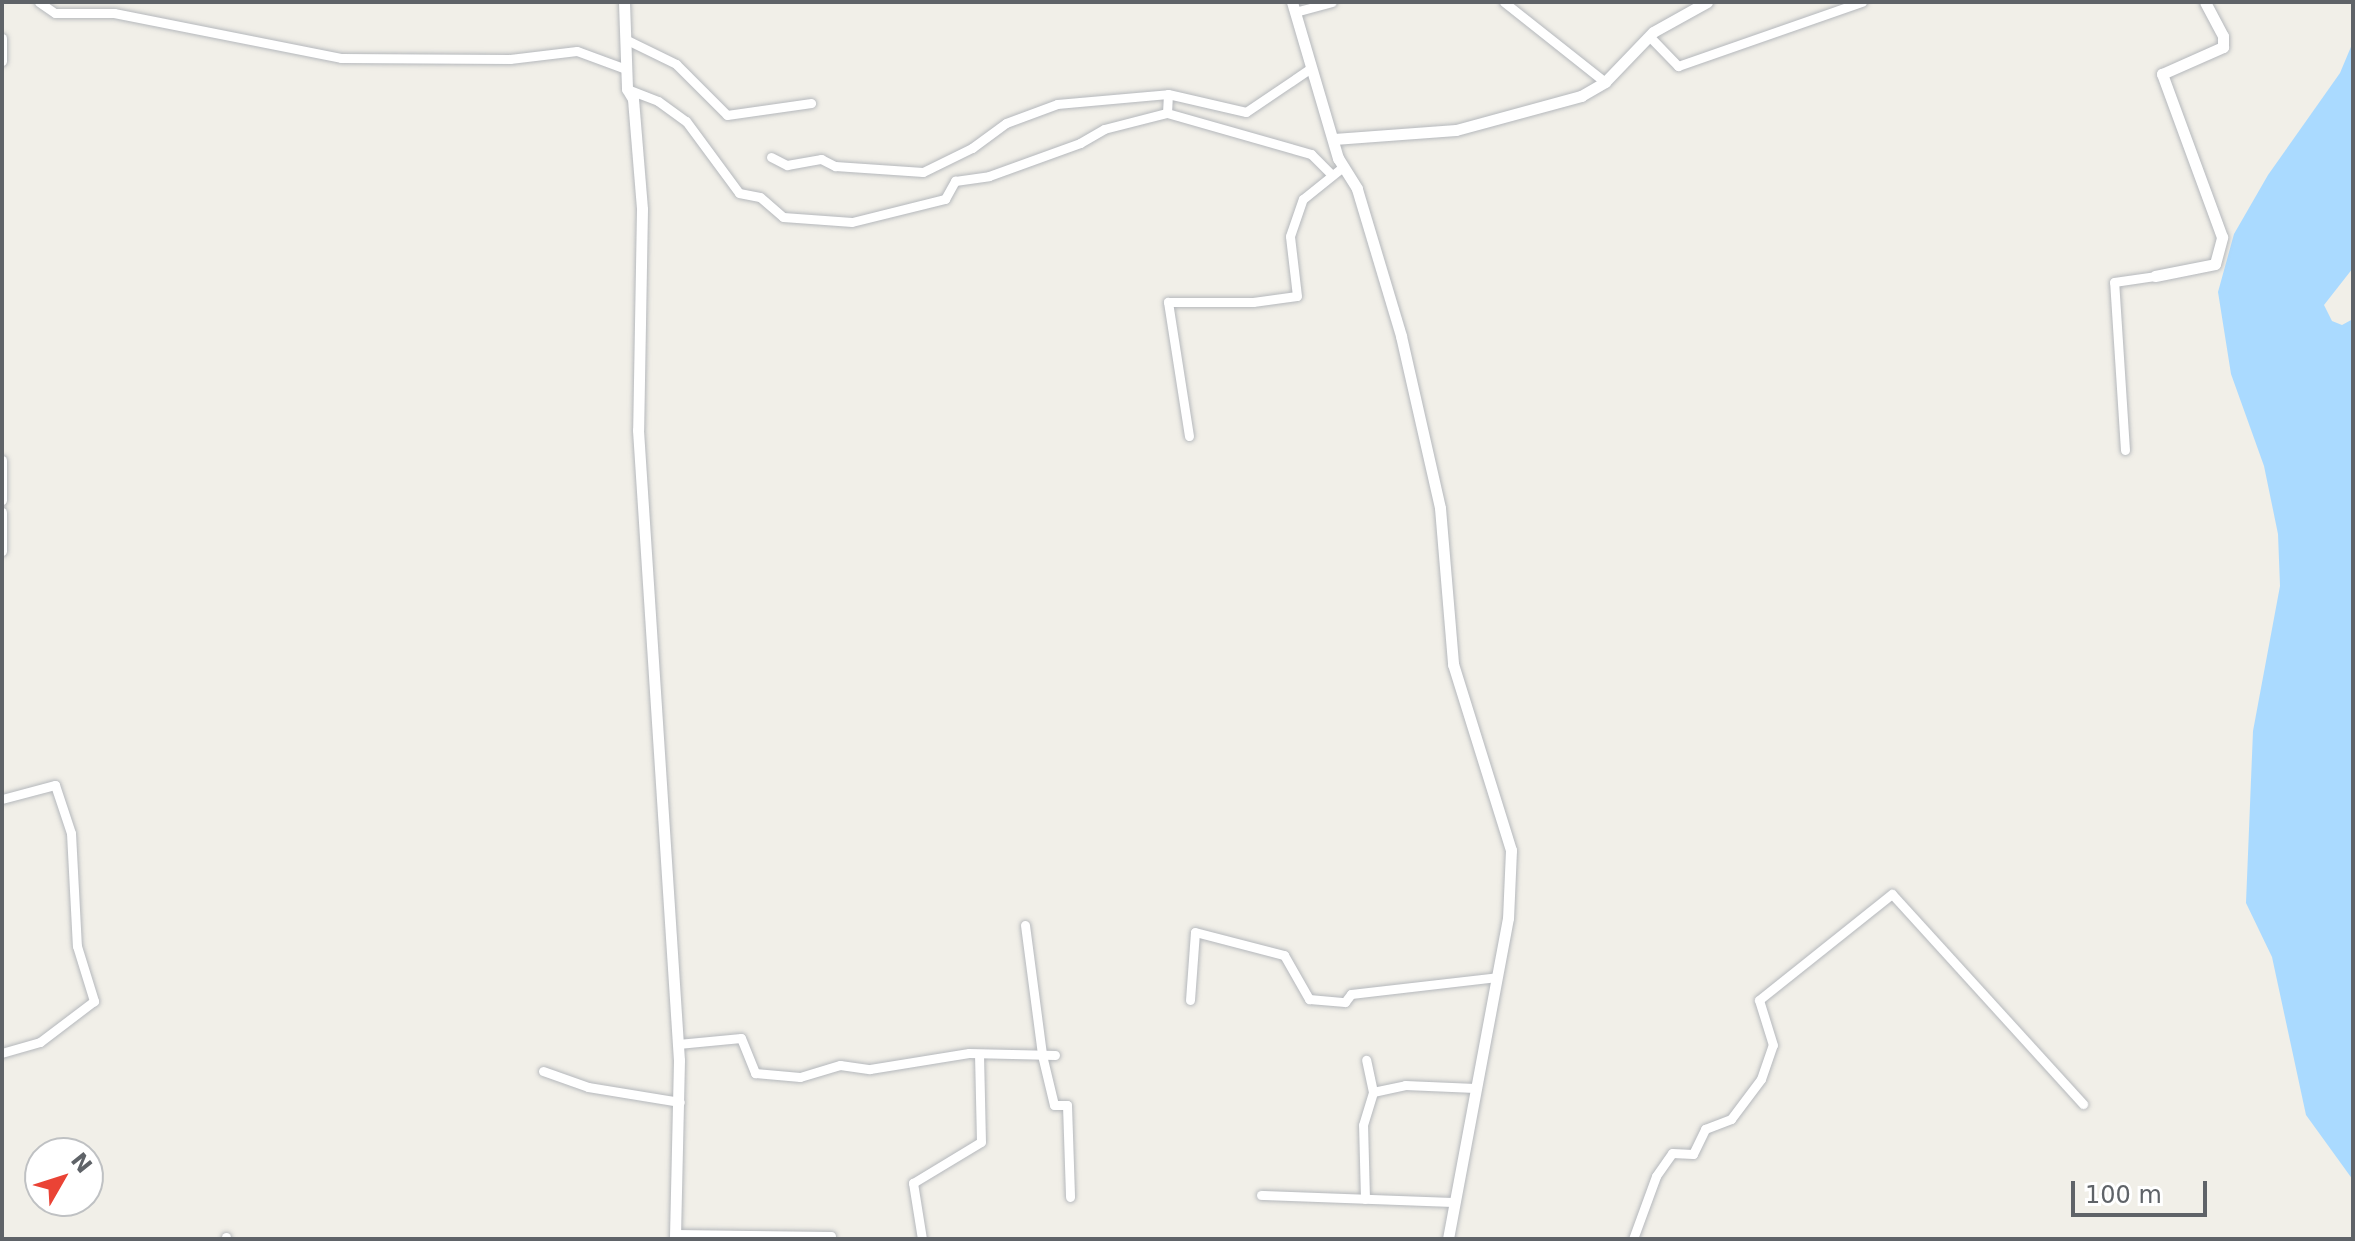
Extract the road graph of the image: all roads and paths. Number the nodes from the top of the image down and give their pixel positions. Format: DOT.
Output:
graph roads {
  1 [pos="39,2"];
  2 [pos="624,2"];
  3 [pos="1332,2"];
  4 [pos="1504,2"];
  5 [pos="1707,2"];
  6 [pos="1862,2"];
  7 [pos="2205,2"];
  8 [pos="1692,6"];
  9 [pos="1294,7"];
  10 [pos="1649,36"];
  11 [pos="2,38"];
  12 [pos="625,39"];
  13 [pos="2,61"];
  14 [pos="1311,68"];
  15 [pos="626,69"];
  16 [pos="1605,82"];
  17 [pos="627,89"];
  18 [pos="1168,94"];
  19 [pos="811,103"];
  20 [pos="1167,113"];
  21 [pos="1334,139"];
  22 [pos="771,157"];
  23 [pos="1341,163"];
  24 [pos="1330,173"];
  25 [pos="2155,276"];
  26 [pos="1189,436"];
  27 [pos="2125,450"];
  28 [pos="2,460"];
  29 [pos="2,500"];
  30 [pos="2,512"];
  31 [pos="2,551"];
  32 [pos="2,799"];
  33 [pos="1025,925"];
  34 [pos="1497,977"];
  35 [pos="1190,1000"];
  36 [pos="678,1044"];
  37 [pos="2,1053"];
  38 [pos="979,1055"];
  39 [pos="1042,1055"];
  40 [pos="1055,1055"];
  41 [pos="1366,1060"];
  42 [pos="543,1071"];
  43 [pos="1475,1088"];
  44 [pos="1373,1092"];
  45 [pos="680,1102"];
  46 [pos="2083,1104"];
  47 [pos="1261,1195"];
  48 [pos="1070,1197"];
  49 [pos="1365,1199"];
  50 [pos="1455,1202"];
  51 [pos="831,1236"];
  52 [pos="675,1237"];
  53 [pos="922,1239"];
  54 [pos="1448,1239"];
  55 [pos="1633,1239"];
  1 -- 15 [label="street"];
  2 -- 12 [label="street"];
  3 -- 9 [label="street"];
  4 -- 16 [label="street"];
  5 -- 8 [label="street"];
  6 -- 10 [label="street"];
  7 -- 25 [label="street"];
  8 -- 10 [label="street"];
  9 -- 14 [label="street"];
  10 -- 16 [label="street"];
  11 -- 13 [label="street"];
  12 -- 15 [label="street"];
  12 -- 19 [label="street"];
  14 -- 18 [label="street"];
  14 -- 21 [label="street"];
  15 -- 17 [label="street"];
  16 -- 21 [label="street"];
  17 -- 20 [label="street"];
  17 -- 36 [label="street"];
  18 -- 20 [label="street"];
  18 -- 22 [label="street"];
  20 -- 24 [label="street"];
  21 -- 23 [label="street"];
  23 -- 24 [label="street"];
  23 -- 34 [label="street"];
  24 -- 26 [label="street"];
  25 -- 27 [label="street"];
  28 -- 29 [label="street"];
  30 -- 31 [label="street"];
  32 -- 37 [label="street"];
  33 -- 39 [label="street"];
  34 -- 35 [label="street"];
  34 -- 43 [label="street"];
  36 -- 38 [label="street"];
  36 -- 45 [label="street"];
  38 -- 39 [label="street"];
  38 -- 53 [label="street"];
  39 -- 40 [label="street"];
  39 -- 48 [label="street"];
  41 -- 44 [label="street"];
  42 -- 45 [label="street"];
  43 -- 44 [label="street"];
  43 -- 50 [label="street"];
  44 -- 49 [label="street"];
  45 -- 52 [label="street"];
  46 -- 55 [label="street"];
  47 -- 49 [label="street"];
  49 -- 50 [label="street"];
  50 -- 54 [label="street"];
  51 -- 52 [label="street"];
}
